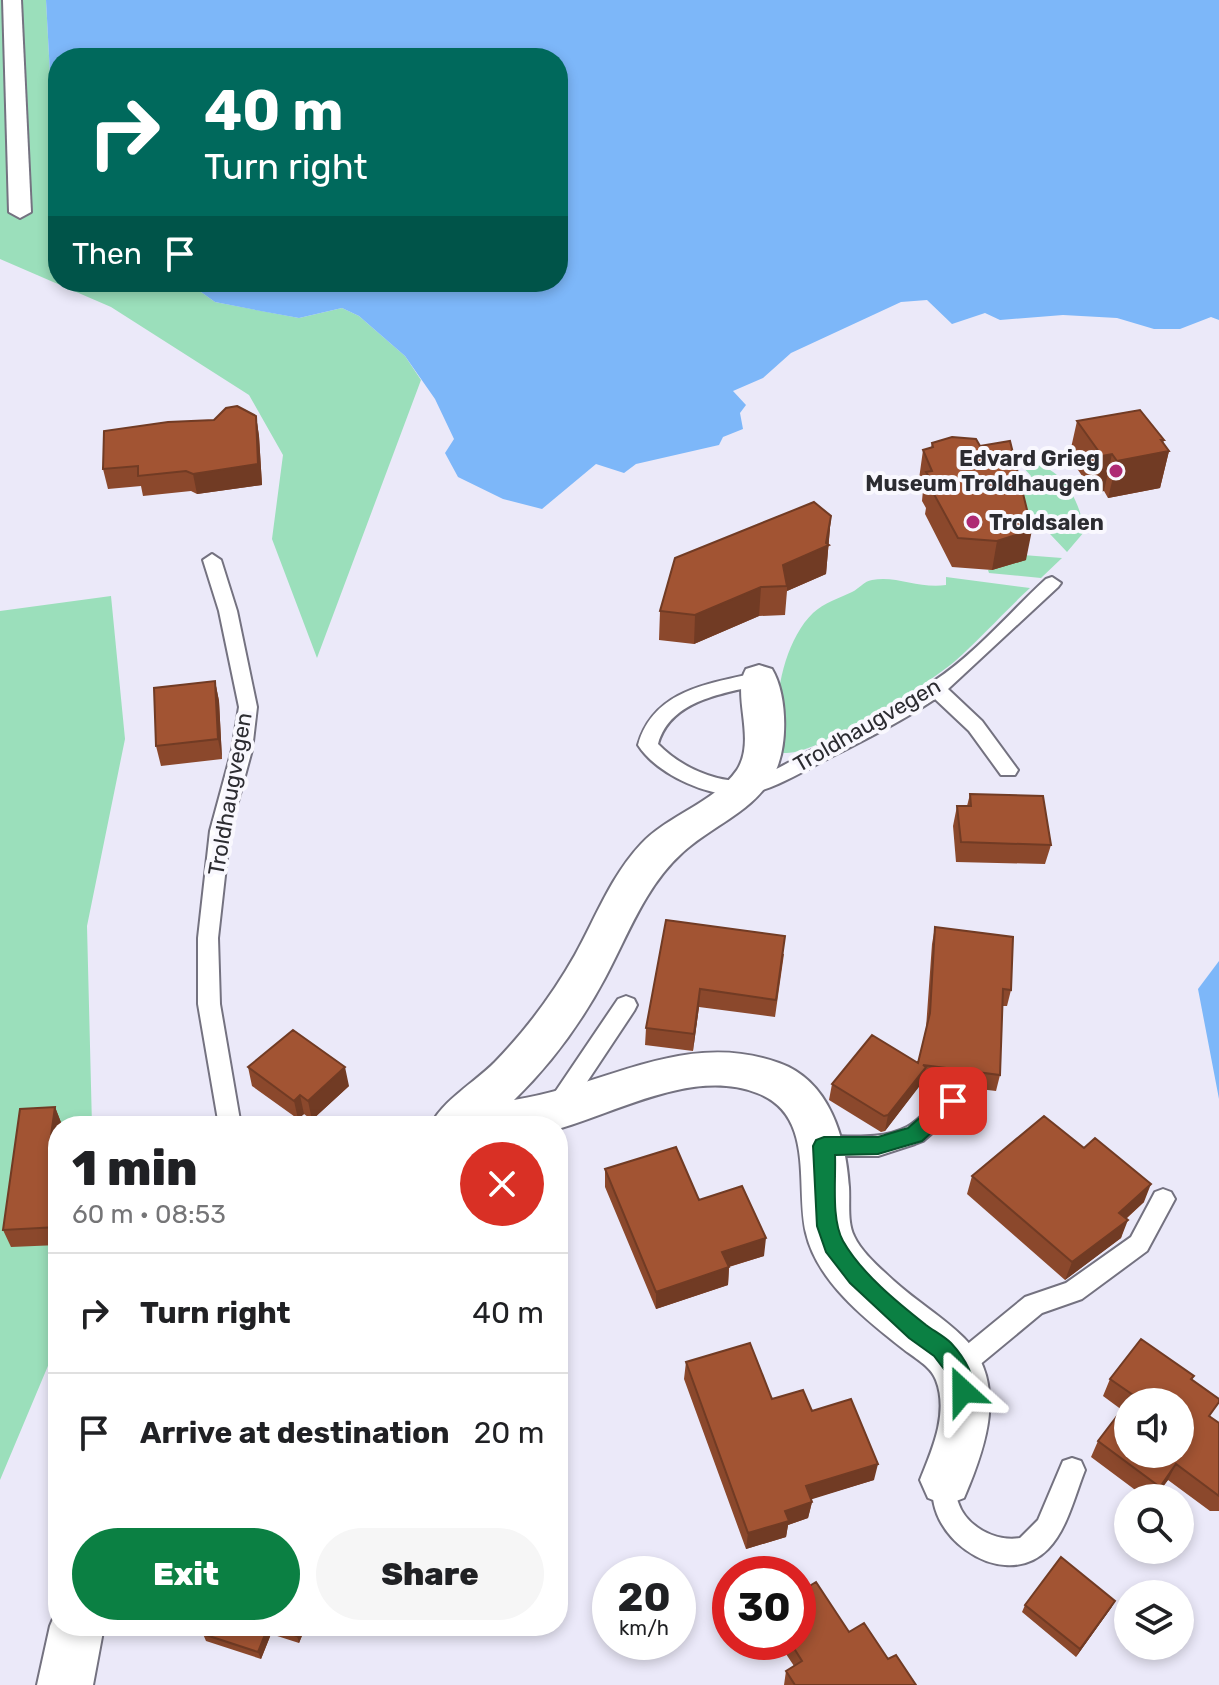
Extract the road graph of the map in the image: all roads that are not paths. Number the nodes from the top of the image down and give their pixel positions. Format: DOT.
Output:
graph roads {
  1 [pos="12,0"];
  2 [pos="20,212"];
  3 [pos="212,560"];
  4 [pos="1052,583"];
  5 [pos="759,678"];
  6 [pos="935,689"];
  7 [pos="1008,770"];
  8 [pos="744,788"];
  9 [pos="626,1005"];
  10 [pos="953,1101"];
  11 [pos="555,1111"];
  12 [pos="228,1116"];
  13 [pos="466,1116"];
  14 [pos="525,1116"];
  15 [pos="824,1146"];
  16 [pos="1163,1199"];
  17 [pos="957,1368"];
  18 [pos="1072,1470"];
  19 [pos="946,1480"];
  20 [pos="75,1636"];
  21 [pos="65,1685"];
  1 -- 2 [label="street"];
  3 -- 12 [label="lane, Troldhaugvegen"];
  4 -- 6 [label="lane, Troldhaugvegen"];
  5 -- 8 [label="street, Troldhaugvegen"];
  5 -- 8 [label="lane, Troldhaugvegen"];
  6 -- 7 [label="lane"];
  6 -- 8 [label="lane, Troldhaugvegen"];
  8 -- 13 [label="street, Troldhaugvegen"];
  9 -- 11 [label="lane"];
  10 -- 15 [label="lane"];
  11 -- 14 [label="street"];
  11 -- 15 [label="street"];
  15 -- 17 [label="street"];
  16 -- 17 [label="lane"];
  17 -- 19 [label="street"];
  18 -- 19 [label="lane"];
  20 -- 21 [label="street"];
}
